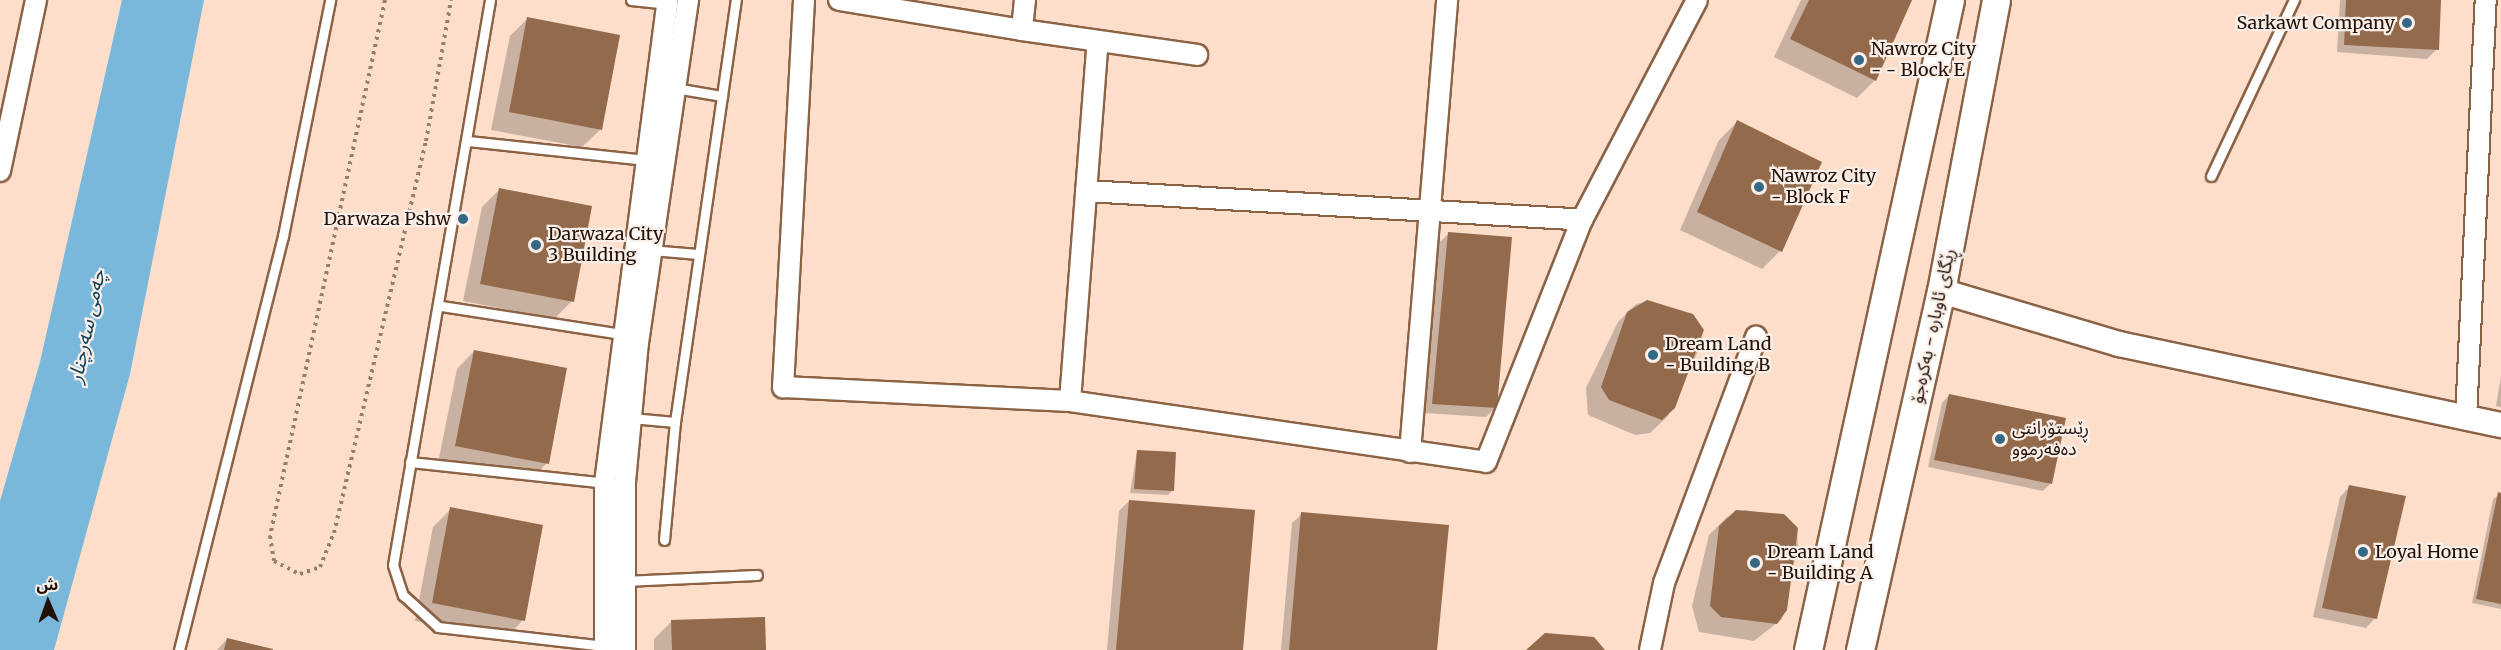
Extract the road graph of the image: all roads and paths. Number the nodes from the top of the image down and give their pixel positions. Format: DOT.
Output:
graph roads {
  1 [pos="36,0"];
  2 [pos="330,0"];
  3 [pos="385,0"];
  4 [pos="451,0"];
  5 [pos="490,0"];
  6 [pos="631,0"];
  7 [pos="688,0"];
  8 [pos="736,0"];
  9 [pos="804,0"];
  10 [pos="839,0"];
  11 [pos="1025,0"];
  12 [pos="1447,0"];
  13 [pos="1696,0"];
  14 [pos="1950,0"];
  15 [pos="1996,0"];
  16 [pos="2294,0"];
  17 [pos="2486,0"];
  18 [pos="667,2"];
  19 [pos="1022,30"];
  20 [pos="1098,41"];
  21 [pos="1197,55"];
  22 [pos="675,88"];
  23 [pos="722,96"];
  24 [pos="2492,110"];
  25 [pos="468,141"];
  26 [pos="646,160"];
  27 [pos="0,171"];
  28 [pos="2211,176"];
  29 [pos="1086,190"];
  30 [pos="1430,215"];
  31 [pos="1582,220"];
  32 [pos="651,250"];
  33 [pos="699,254"];
  34 [pos="1941,291"];
  35 [pos="441,306"];
  36 [pos="622,334"];
  37 [pos="1756,337"];
  38 [pos="1070,401"];
  39 [pos="631,418"];
  40 [pos="2466,418"];
  41 [pos="675,422"];
  42 [pos="2501,425"];
  43 [pos="1410,452"];
  44 [pos="410,462"];
  45 [pos="605,483"];
  46 [pos="663,540"];
  47 [pos="757,575"];
  48 [pos="612,581"];
  49 [pos="605,648"];
  50 [pos="179,650"];
  51 [pos="625,650"];
  52 [pos="1650,650"];
  53 [pos="1808,650"];
  54 [pos="1860,650"];
  1 -- 27 [label="street"];
  2 -- 50 [label="lane"];
  3 -- 4 [label="path"];
  5 -- 25 [label="lane"];
  6 -- 18 [label="lane"];
  7 -- 22 [label="street"];
  8 -- 23 [label="lane"];
  9 -- 38 [label="street"];
  10 -- 19 [label="street"];
  11 -- 19 [label="street"];
  12 -- 30 [label="street"];
  13 -- 31 [label="street"];
  14 -- 53 [label="main road"];
  15 -- 34 [label="main road, ڕێگای ئاوبارە - بەکرەجۆ"];
  16 -- 28 [label="lane"];
  17 -- 24 [label="street"];
  18 -- 26 [label="street"];
  19 -- 20 [label="street"];
  20 -- 21 [label="street"];
  20 -- 29 [label="street"];
  22 -- 23 [label="lane"];
  22 -- 32 [label="street"];
  23 -- 33 [label="lane"];
  24 -- 40 [label="street"];
  25 -- 26 [label="lane"];
  25 -- 35 [label="lane"];
  26 -- 36 [label="street"];
  29 -- 30 [label="street"];
  29 -- 38 [label="street"];
  30 -- 31 [label="street"];
  30 -- 43 [label="street"];
  31 -- 43 [label="street"];
  32 -- 33 [label="lane"];
  32 -- 39 [label="street"];
  33 -- 41 [label="lane"];
  34 -- 40 [label="street"];
  34 -- 54 [label="main road, ڕێگای ئاوبارە - بەکرەجۆ"];
  35 -- 36 [label="lane"];
  35 -- 44 [label="lane"];
  36 -- 45 [label="street"];
  37 -- 52 [label="street"];
  38 -- 43 [label="street"];
  39 -- 41 [label="lane"];
  39 -- 48 [label="street"];
  40 -- 42 [label="street"];
  41 -- 46 [label="lane"];
  44 -- 45 [label="lane"];
  44 -- 49 [label="lane"];
  45 -- 48 [label="street"];
  47 -- 48 [label="lane"];
  48 -- 49 [label="street"];
  48 -- 51 [label="street"];
}
